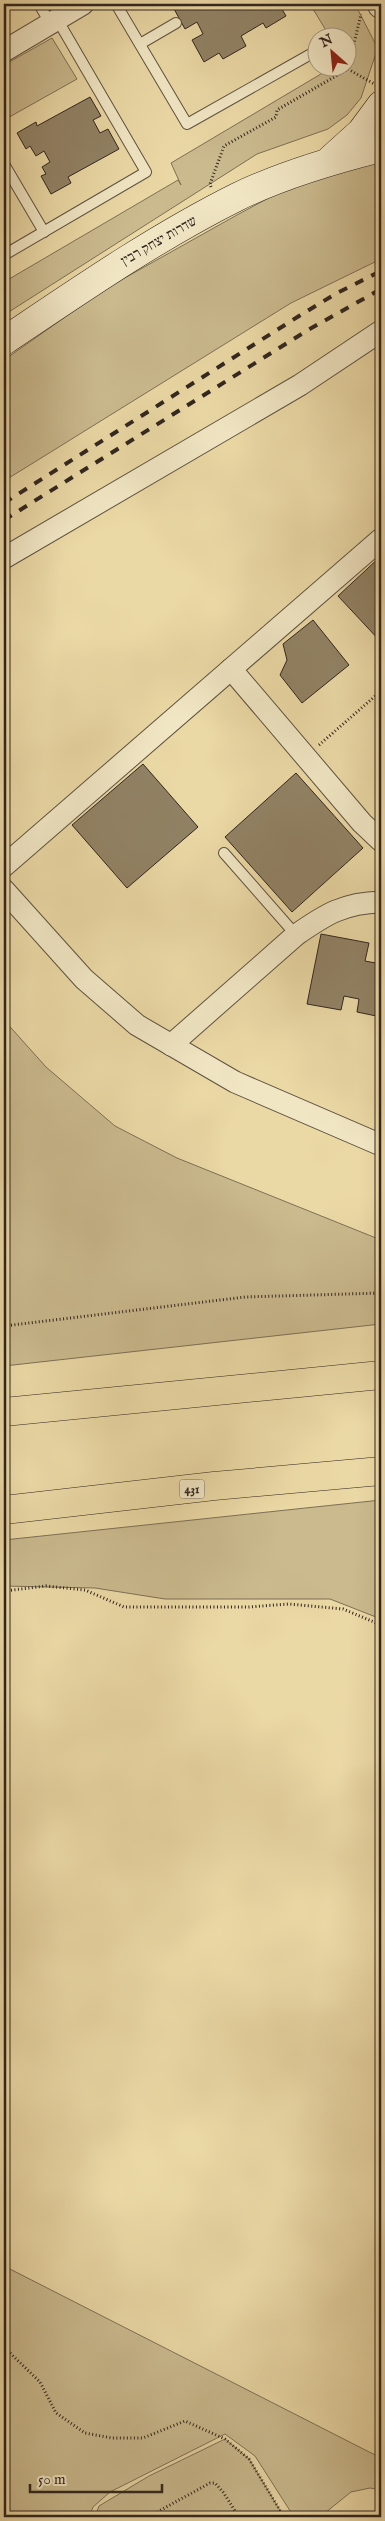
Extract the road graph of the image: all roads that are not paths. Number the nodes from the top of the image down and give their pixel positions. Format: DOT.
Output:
graph roads {
  1 [pos="39,4"];
  2 [pos="83,4"];
  3 [pos="116,4"];
  4 [pos="54,21"];
  5 [pos="176,23"];
  6 [pos="140,44"];
  7 [pos="4,51"];
  8 [pos="308,56"];
  9 [pos="381,105"];
  10 [pos="381,148"];
  11 [pos="326,163"];
  12 [pos="4,164"];
  13 [pos="44,232"];
  14 [pos="4,255"];
  15 [pos="381,332"];
  16 [pos="4,341"];
  17 [pos="381,539"];
  18 [pos="4,558"];
  19 [pos="231,668"];
  20 [pos="381,841"];
  21 [pos="224,853"];
  22 [pos="4,866"];
  23 [pos="4,890"];
  24 [pos="381,902"];
  25 [pos="296,935"];
  26 [pos="171,1045"];
  27 [pos="381,1144"];
  28 [pos="381,1375"];
  29 [pos="4,1412"];
  30 [pos="381,1471"];
  31 [pos="4,1510"];
  1 -- 4 [label="lane"];
  2 -- 4 [label="street"];
  3 -- 6 [label="lane"];
  4 -- 7 [label="street"];
  4 -- 13 [label="lane"];
  5 -- 6 [label="lane"];
  6 -- 8 [label="lane"];
  9 -- 11 [label="main road, שדרות יצחק רבין"];
  10 -- 11 [label="main road, שדרות יצחק רבין"];
  11 -- 16 [label="main road, שדרות יצחק רבין"];
  12 -- 13 [label="lane"];
  13 -- 14 [label="lane"];
  15 -- 18 [label="street"];
  17 -- 19 [label="street"];
  19 -- 20 [label="street"];
  19 -- 22 [label="street"];
  21 -- 25 [label="lane"];
  23 -- 26 [label="street"];
  24 -- 25 [label="street"];
  25 -- 26 [label="street"];
  26 -- 27 [label="street"];
  28 -- 29 [label="highway"];
  30 -- 31 [label="highway, 431"];
}
